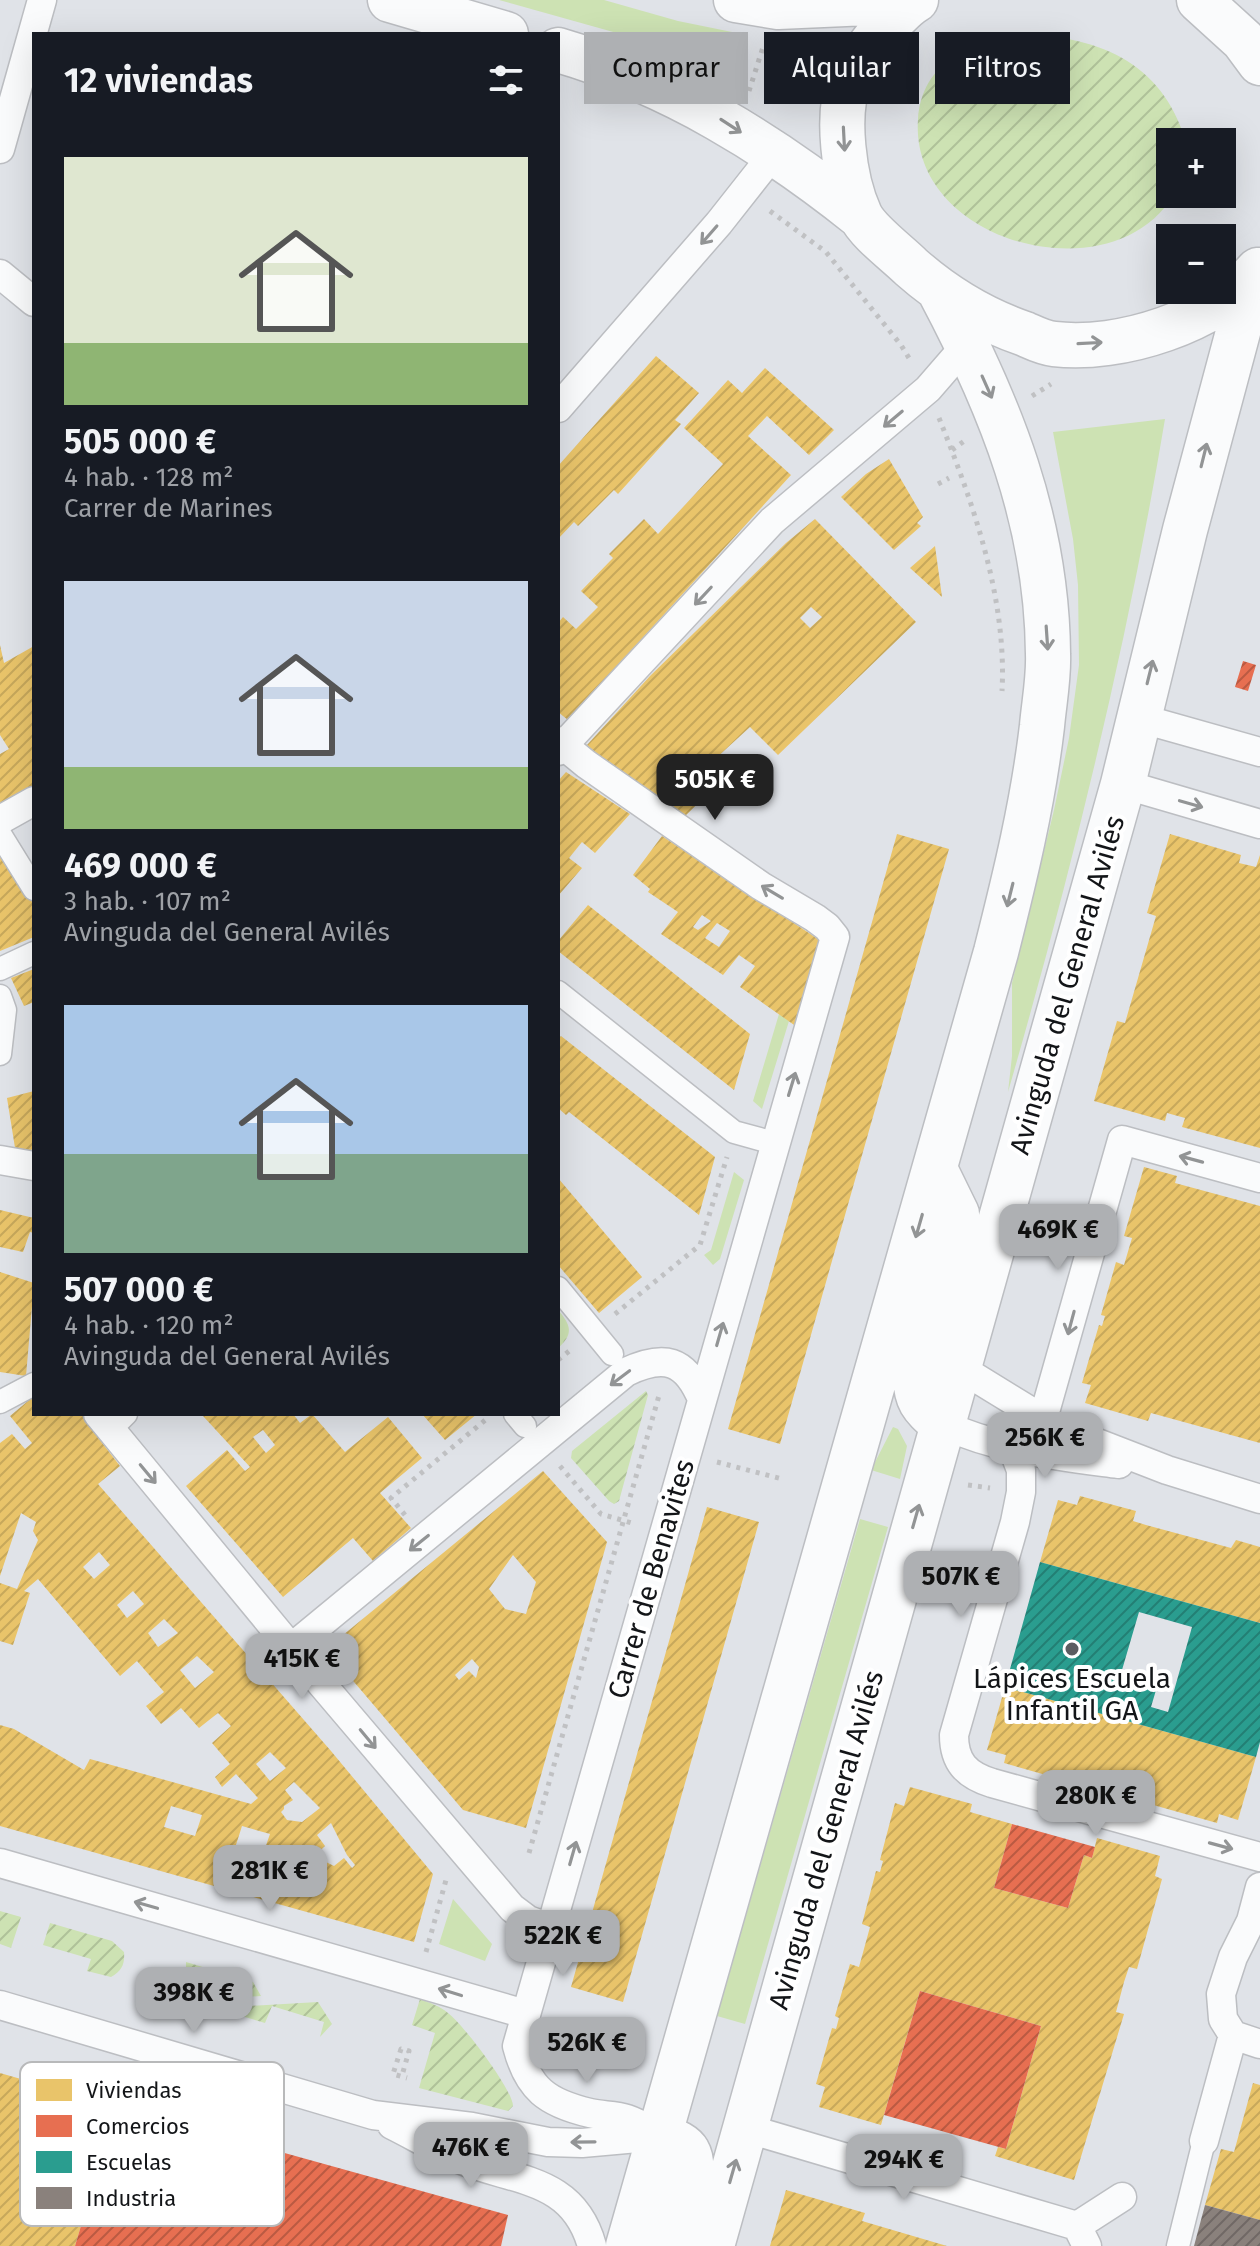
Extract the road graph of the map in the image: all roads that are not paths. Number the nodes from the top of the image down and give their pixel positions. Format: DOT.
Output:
graph roads {
  1 [pos="42,0"];
  2 [pos="390,0"];
  3 [pos="736,0"];
  4 [pos="914,0"];
  5 [pos="1199,0"];
  6 [pos="33,32"];
  7 [pos="499,32"];
  8 [pos="32,35"];
  9 [pos="560,51"];
  10 [pos="1260,63"];
  11 [pos="0,149"];
  12 [pos="775,152"];
  13 [pos="861,217"];
  14 [pos="1257,272"];
  15 [pos="0,274"];
  16 [pos="940,292"];
  17 [pos="32,300"];
  18 [pos="967,344"];
  19 [pos="560,406"];
  20 [pos="1139,718"];
  21 [pos="560,746"];
  22 [pos="1260,752"];
  23 [pos="1123,784"];
  24 [pos="32,802"];
  25 [pos="0,820"];
  26 [pos="1260,824"];
  27 [pos="0,834"];
  28 [pos="32,886"];
  29 [pos="32,954"];
  30 [pos="0,969"];
  31 [pos="0,996"];
  32 [pos="562,1003"];
  33 [pos="0,1054"];
  34 [pos="774,1143"];
  35 [pos="0,1160"];
  36 [pos="32,1166"];
  37 [pos="935,1169"];
  38 [pos="1260,1178"];
  39 [pos="560,1290"];
  40 [pos="612,1354"];
  41 [pos="960,1368"];
  42 [pos="32,1385"];
  43 [pos="702,1399"];
  44 [pos="0,1402"];
  45 [pos="115,1416"];
  46 [pos="1043,1419"];
  47 [pos="942,1424"];
  48 [pos="1013,1449"];
  49 [pos="1167,1470"];
  50 [pos="1260,1499"];
  51 [pos="291,1648"];
  52 [pos="1260,1857"];
  53 [pos="0,1863"];
  54 [pos="1260,1887"];
  55 [pos="1256,1922"];
  56 [pos="550,1928"];
  57 [pos="0,2005"];
  58 [pos="525,2014"];
  59 [pos="1233,2035"];
  60 [pos="1260,2044"];
  61 [pos="193,2062"];
  62 [pos="284,2089"];
  63 [pos="373,2115"];
  64 [pos="745,2128"];
  65 [pos="661,2136"];
  66 [pos="1204,2141"];
  67 [pos="1122,2197"];
  68 [pos="1082,2236"];
  69 [pos="592,2246"];
  70 [pos="628,2246"];
  71 [pos="671,2246"];
  72 [pos="712,2246"];
  73 [pos="1178,2246"];
  1 -- 6 [label="street"];
  2 -- 7 [label="main road"];
  3 -- 4 [label="main road"];
  4 -- 13 [label="main road, one-way"];
  5 -- 10 [label="main road"];
  8 -- 11 [label="street"];
  9 -- 12 [label="main road, one-way"];
  12 -- 13 [label="main road"];
  12 -- 19 [label="street, one-way"];
  13 -- 16 [label="main road"];
  16 -- 14 [label="main road, one-way"];
  20 -- 14 [label="main road, Avinguda del General Avilés, one-way"];
  15 -- 17 [label="street"];
  16 -- 18 [label="main road"];
  18 -- 21 [label="street, one-way"];
  18 -- 37 [label="main road, one-way"];
  20 -- 22 [label="street"];
  20 -- 23 [label="main road, Avinguda del General Avilés"];
  34 -- 21 [label="street, Carrer de Benavites, one-way"];
  23 -- 26 [label="street, one-way"];
  23 -- 41 [label="main road, Avinguda del General Avilés"];
  24 -- 25 [label="street"];
  27 -- 28 [label="street"];
  29 -- 30 [label="street"];
  31 -- 33 [label="street"];
  32 -- 34 [label="street"];
  43 -- 34 [label="street, Carrer de Benavites, one-way"];
  35 -- 36 [label="street"];
  37 -- 47 [label="main road"];
  37 -- 65 [label="main road, one-way"];
  38 -- 46 [label="street, one-way"];
  39 -- 40 [label="street"];
  41 -- 46 [label="street"];
  41 -- 47 [label="main road, Avinguda del General Avilés"];
  42 -- 44 [label="street"];
  43 -- 51 [label="street, one-way"];
  56 -- 43 [label="street, Carrer de Benavites, one-way"];
  45 -- 51 [label="street, one-way"];
  46 -- 49 [label="street"];
  47 -- 48 [label="street"];
  64 -- 47 [label="main road, Avinguda del General Avilés, one-way"];
  48 -- 49 [label="street"];
  48 -- 52 [label="street, one-way"];
  49 -- 50 [label="street"];
  51 -- 56 [label="street, one-way"];
  58 -- 53 [label="street, one-way"];
  54 -- 55 [label="street"];
  55 -- 59 [label="street"];
  56 -- 58 [label="street, Carrer de Benavites"];
  57 -- 61 [label="street"];
  58 -- 65 [label="street, Carrer de Benavites"];
  59 -- 60 [label="street"];
  59 -- 66 [label="street"];
  62 -- 63 [label="street"];
  65 -- 63 [label="street, one-way"];
  63 -- 69 [label="street"];
  64 -- 68 [label="street"];
  72 -- 64 [label="main road, Avinguda del General Avilés, one-way"];
  65 -- 70 [label="main road"];
  65 -- 71 [label="main road"];
  66 -- 73 [label="street"];
  67 -- 68 [label="street"];
}
